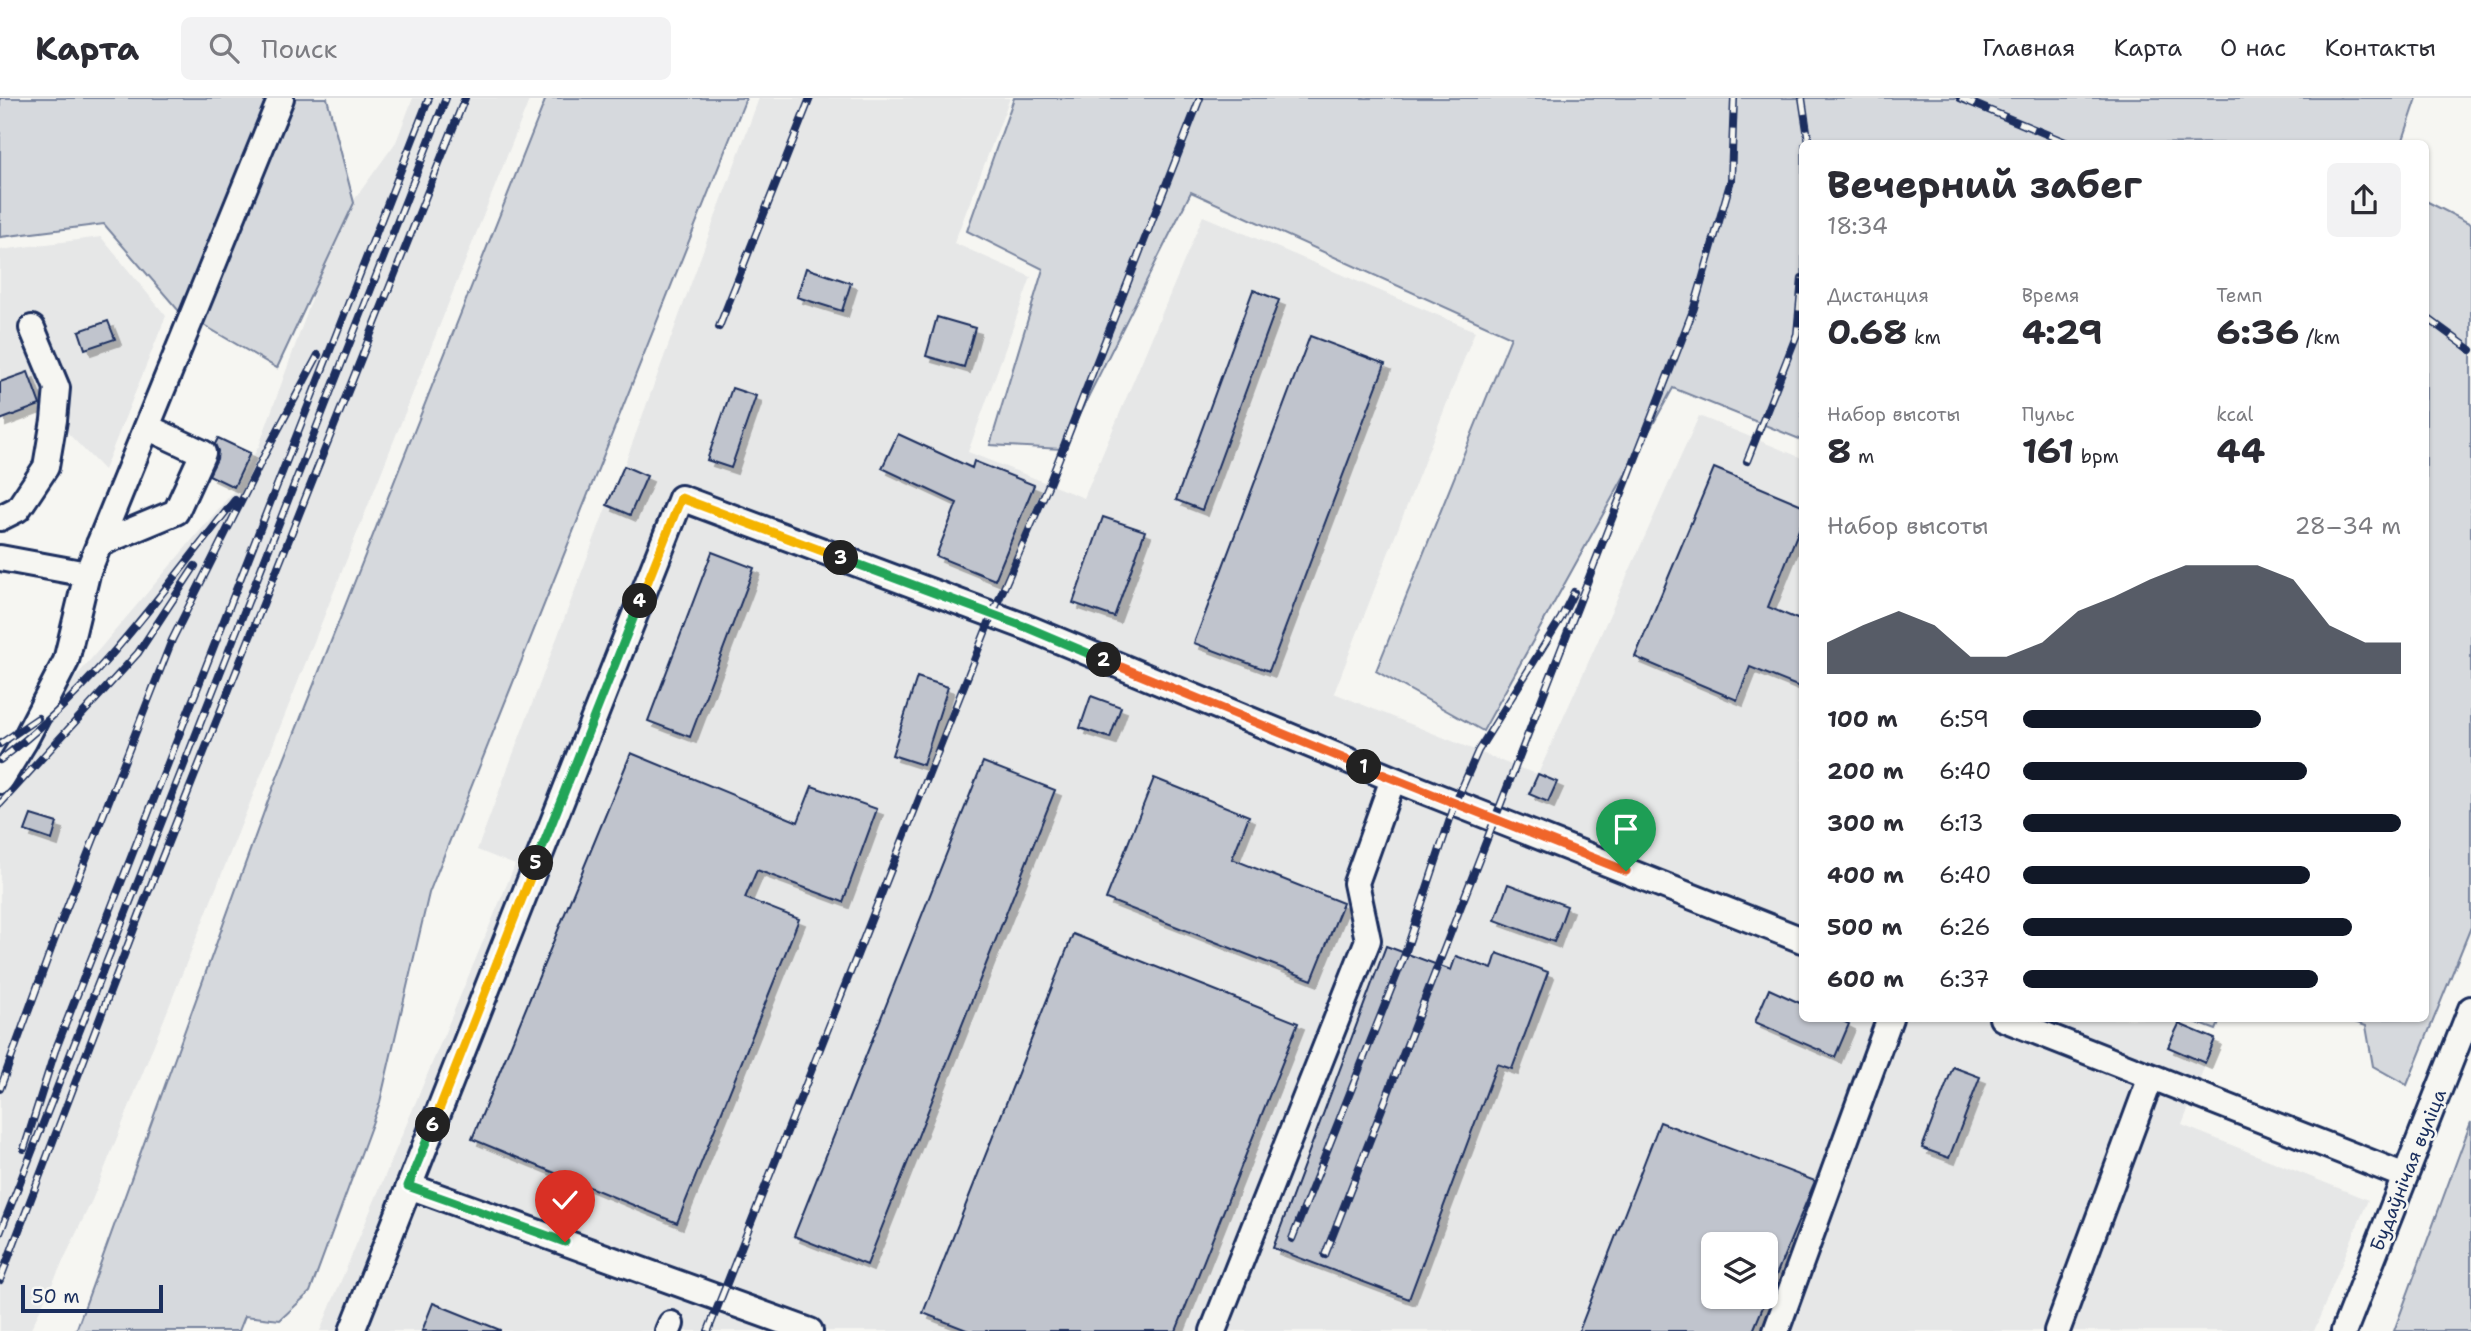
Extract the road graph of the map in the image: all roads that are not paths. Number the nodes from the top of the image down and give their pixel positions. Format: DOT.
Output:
graph roads {
  1 [pos="281,98"];
  2 [pos="32,328"];
  3 [pos="147,427"];
  4 [pos="0,518"];
  5 [pos="99,544"];
  6 [pos="0,558"];
  7 [pos="87,574"];
  8 [pos="1393,779"];
  9 [pos="1,782"];
  10 [pos="1799,939"];
  11 [pos="2471,1009"];
  12 [pos="1889,1022"];
  13 [pos="2012,1022"];
  14 [pos="2151,1077"];
  15 [pos="2405,1177"];
  16 [pos="408,1186"];
  17 [pos="352,1331"];
  18 [pos="810,1331"];
  19 [pos="1213,1331"];
  20 [pos="1776,1331"];
  21 [pos="2057,1331"];
  22 [pos="2344,1331"];
  1 -- 3 [label="street"];
  2 -- 4 [label="street"];
  3 -- 5 [label="street"];
  3 -- 5 [label="street"];
  5 -- 7 [label="street"];
  6 -- 7 [label="street"];
  7 -- 9 [label="street"];
  8 -- 10 [label="street"];
  8 -- 16 [label="street"];
  8 -- 19 [label="street"];
  11 -- 15 [label="street, Будаўнічая вуліца"];
  12 -- 20 [label="street"];
  13 -- 14 [label="street"];
  14 -- 15 [label="street"];
  14 -- 21 [label="street"];
  15 -- 22 [label="street, Будаўнічая вуліца"];
  16 -- 17 [label="street"];
  16 -- 18 [label="street"];
}
